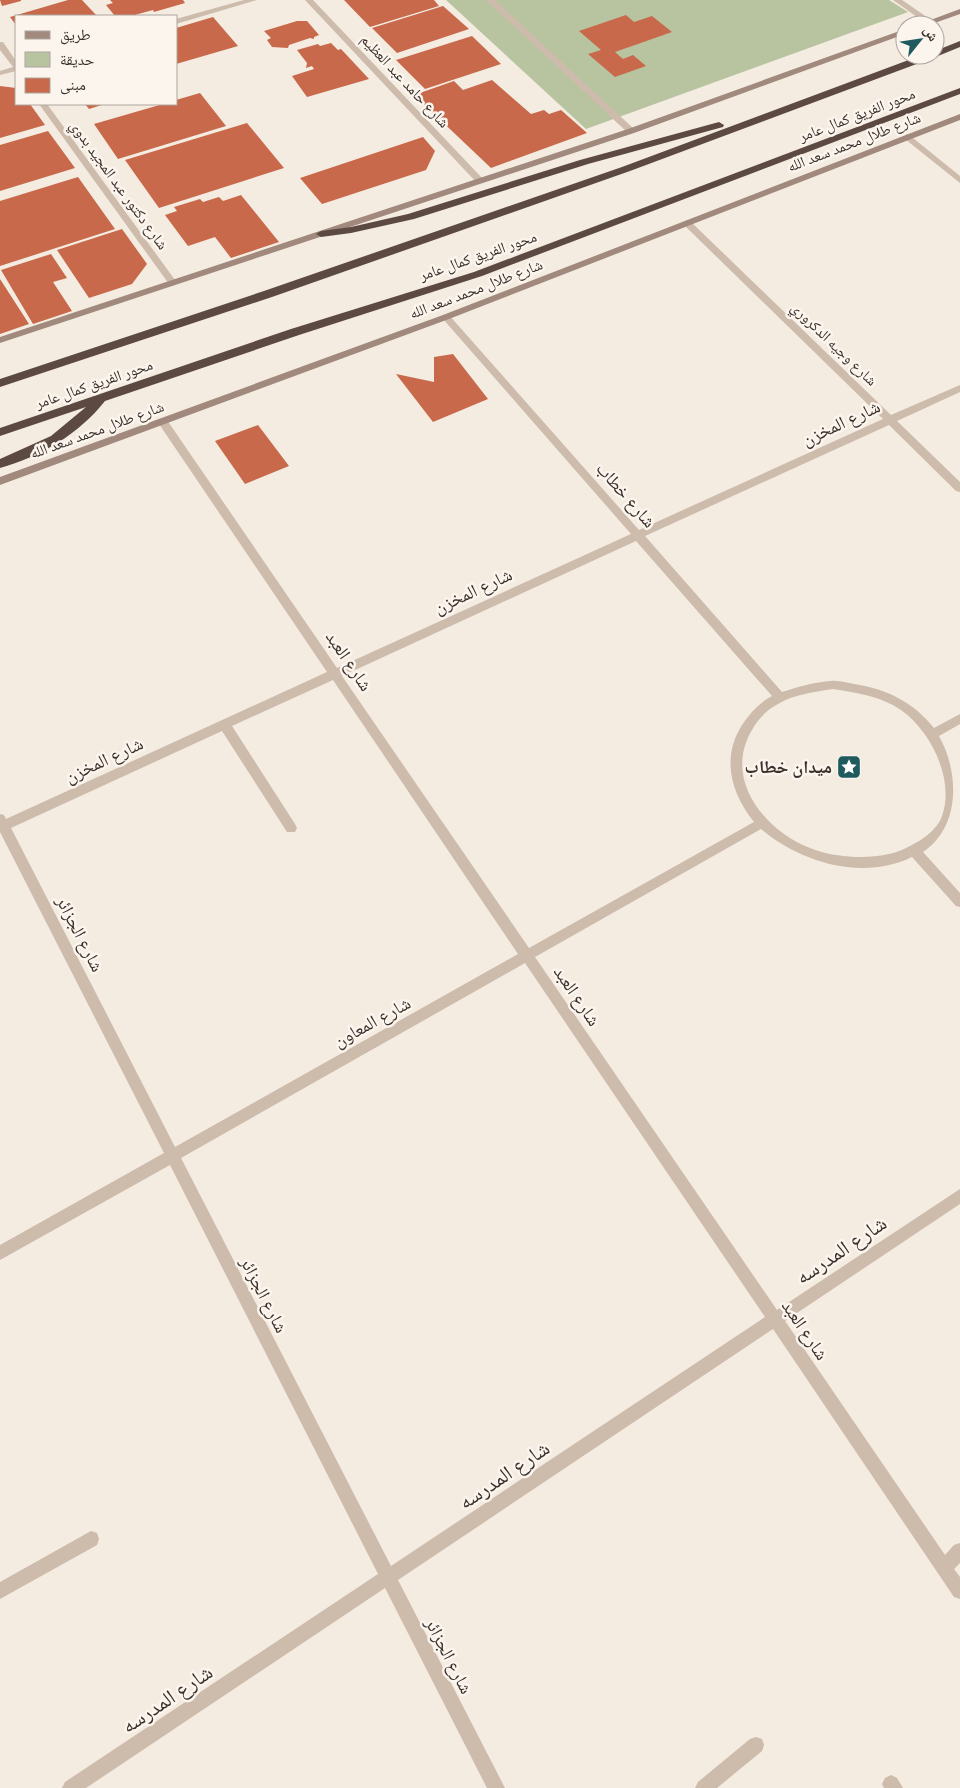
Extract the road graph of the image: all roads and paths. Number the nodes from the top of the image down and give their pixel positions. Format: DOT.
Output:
graph roads {
  1 [pos="253,0"];
  2 [pos="309,0"];
  3 [pos="490,0"];
  4 [pos="897,0"];
  5 [pos="960,11"];
  6 [pos="920,15"];
  7 [pos="945,16"];
  8 [pos="178,21"];
  9 [pos="895,35"];
  10 [pos="0,44"];
  11 [pos="960,44"];
  12 [pos="945,50"];
  13 [pos="904,65"];
  14 [pos="15,66"];
  15 [pos="15,67"];
  16 [pos="0,73"];
  17 [pos="960,91"];
  18 [pos="45,105"];
  19 [pos="794,106"];
  20 [pos="960,117"];
  21 [pos="632,131"];
  22 [pos="908,137"];
  23 [pos="960,180"];
  24 [pos="480,181"];
  25 [pos="687,223"];
  26 [pos="321,234"];
  27 [pos="172,282"];
  28 [pos="446,317"];
  29 [pos="0,340"];
  30 [pos="0,383"];
  31 [pos="960,388"];
  32 [pos="101,398"];
  33 [pos="890,420"];
  34 [pos="164,422"];
  35 [pos="0,432"];
  36 [pos="0,464"];
  37 [pos="0,481"];
  38 [pos="960,488"];
  39 [pos="637,535"];
  40 [pos="335,673"];
  41 [pos="780,697"];
  42 [pos="960,719"];
  43 [pos="224,724"];
  44 [pos="936,732"];
  45 [pos="762,822"];
  46 [pos="1,824"];
  47 [pos="291,828"];
  48 [pos="914,850"];
  49 [pos="960,902"];
  50 [pos="527,956"];
  51 [pos="172,1156"];
  52 [pos="960,1196"];
  53 [pos="0,1253"];
  54 [pos="775,1320"];
  55 [pos="90,1539"];
  56 [pos="960,1551"];
  57 [pos="944,1568"];
  58 [pos="388,1578"];
  59 [pos="0,1591"];
  60 [pos="960,1591"];
  61 [pos="756,1745"];
  62 [pos="71,1788"];
  63 [pos="496,1788"];
  64 [pos="704,1788"];
  1 -- 8 [label="street"];
  2 -- 24 [label="street, شارع حامد عبد العظيم"];
  3 -- 21 [label="street"];
  4 -- 6 [label="street"];
  5 -- 7 [label="main road"];
  9 -- 21 [label="main road"];
  10 -- 14 [label="street"];
  11 -- 12 [label="highway"];
  13 -- 19 [label="highway, محور الفريق كمال عامر"];
  15 -- 16 [label="street"];
  17 -- 32 [label="highway, محور الفريق كمال عامر"];
  18 -- 27 [label="street, شارع دكتور عبد المجيد بدوي"];
  19 -- 26 [label="highway"];
  19 -- 30 [label="highway, محور الفريق كمال عامر"];
  20 -- 22 [label="main road, شارع طلال محمد سعد الله"];
  21 -- 24 [label="main road"];
  22 -- 23 [label="street"];
  22 -- 25 [label="main road, شارع طلال محمد سعد الله"];
  24 -- 26 [label="main road"];
  25 -- 28 [label="main road, شارع طلال محمد سعد الله"];
  25 -- 33 [label="street, شارع وجيه الدكروري"];
  26 -- 27 [label="main road"];
  27 -- 29 [label="main road"];
  28 -- 34 [label="main road, شارع طلال محمد سعد الله"];
  28 -- 39 [label="street, شارع خطاب"];
  31 -- 33 [label="street, شارع المخزن"];
  32 -- 35 [label="highway, محور الفريق كمال عامر"];
  32 -- 36 [label="highway"];
  33 -- 38 [label="street, شارع وجيه الدكروري"];
  33 -- 39 [label="street, شارع المخزن"];
  34 -- 37 [label="main road, شارع طلال محمد سعد الله"];
  34 -- 40 [label="street, شارع العبد"];
  39 -- 40 [label="street, شارع المخزن"];
  39 -- 41 [label="street, شارع خطاب"];
  40 -- 43 [label="street, شارع المخزن"];
  40 -- 50 [label="street, شارع العبد"];
  41 -- 44 [label="street"];
  41 -- 45 [label="street"];
  42 -- 44 [label="street"];
  43 -- 46 [label="street, شارع المخزن"];
  43 -- 47 [label="street"];
  44 -- 48 [label="street"];
  45 -- 48 [label="street"];
  45 -- 50 [label="street, شارع المعاون"];
  46 -- 51 [label="street, شارع الجزائر"];
  48 -- 49 [label="street"];
  50 -- 51 [label="street, شارع المعاون"];
  50 -- 54 [label="street, شارع العبد"];
  51 -- 53 [label="street, شارع المعاون"];
  51 -- 58 [label="street, شارع الجزائر"];
  52 -- 54 [label="street, شارع المدرسه"];
  54 -- 57 [label="street, شارع العبد"];
  54 -- 58 [label="street, شارع المدرسه"];
  55 -- 59 [label="street"];
  56 -- 57 [label="street"];
  57 -- 60 [label="street, شارع العبد"];
  58 -- 62 [label="street, شارع المدرسه"];
  58 -- 63 [label="street, شارع الجزائر"];
  61 -- 64 [label="street"];
}
